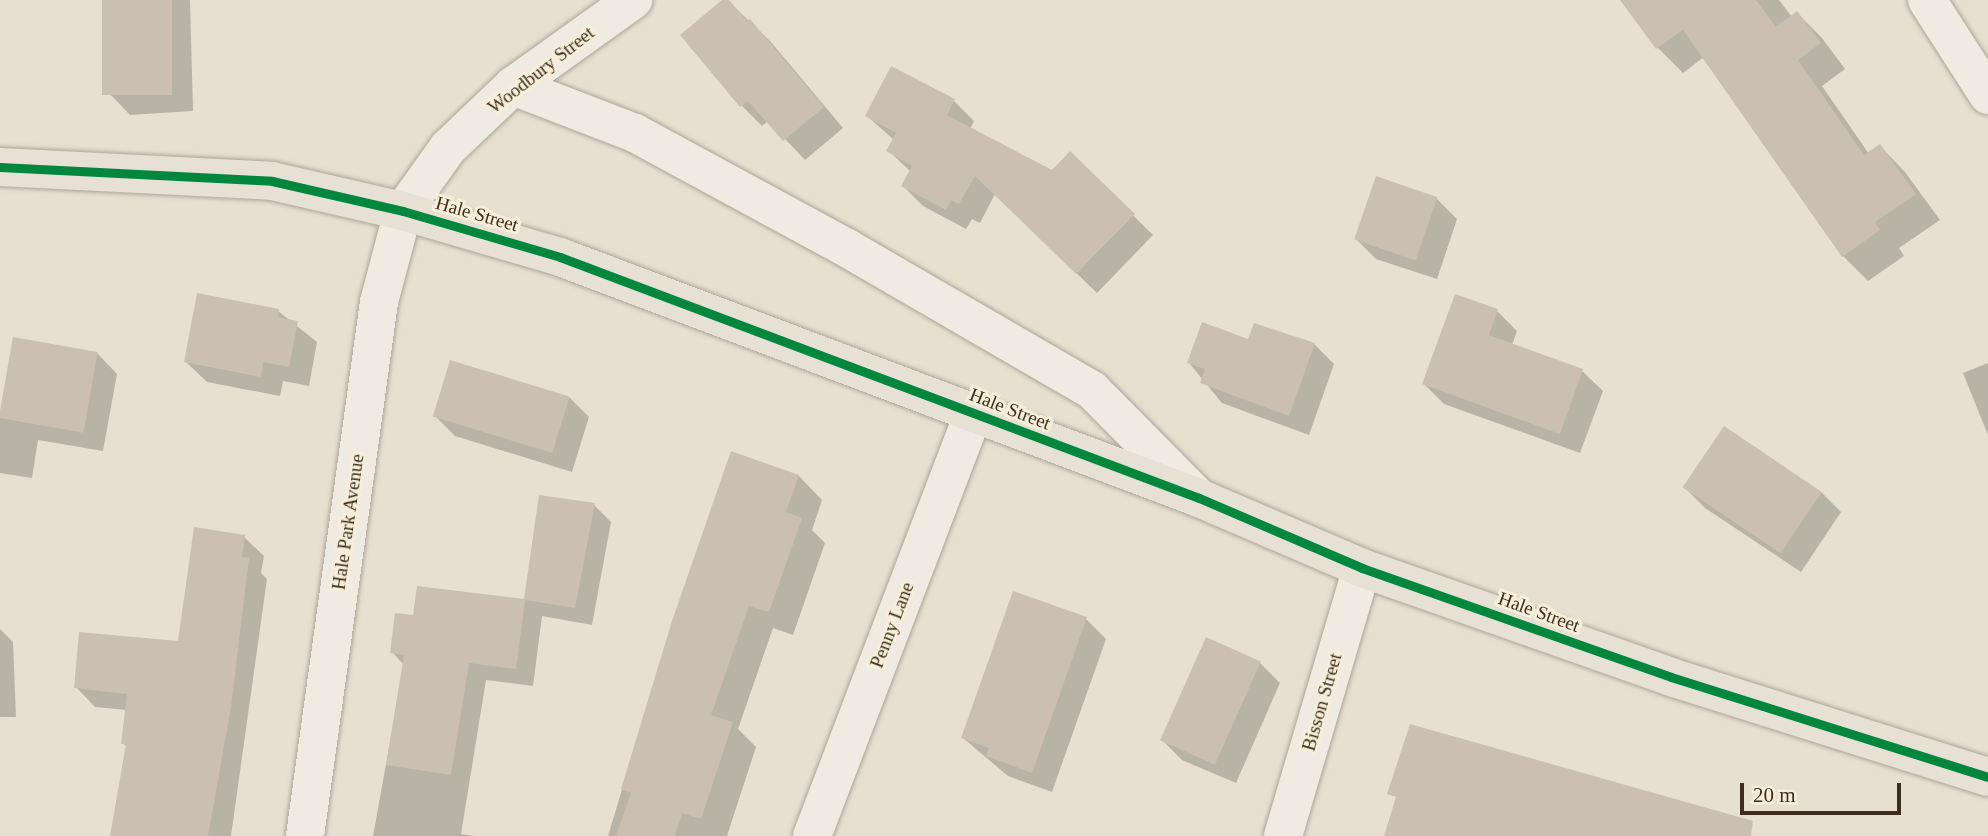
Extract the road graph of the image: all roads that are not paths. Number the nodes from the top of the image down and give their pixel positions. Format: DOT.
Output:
graph roads {
  1 [pos="633,0"];
  2 [pos="1927,0"];
  3 [pos="513,86"];
  4 [pos="1988,95"];
  5 [pos="0,167"];
  6 [pos="403,211"];
  7 [pos="973,414"];
  8 [pos="1199,498"];
  9 [pos="1362,568"];
  10 [pos="1988,777"];
  11 [pos="305,836"];
  12 [pos="812,836"];
  13 [pos="1283,836"];
  1 -- 3 [label="street, Woodbury Street"];
  2 -- 4 [label="street"];
  3 -- 6 [label="street, Woodbury Street"];
  3 -- 8 [label="street, Hale Street"];
  5 -- 6 [label="main road, Hale Street"];
  6 -- 7 [label="main road, Hale Street"];
  6 -- 11 [label="street, Hale Park Avenue"];
  7 -- 8 [label="main road, Hale Street"];
  7 -- 12 [label="street, Penny Lane"];
  8 -- 9 [label="main road, Hale Street"];
  9 -- 10 [label="main road, Hale Street"];
  9 -- 13 [label="street, Bisson Street"];
}
